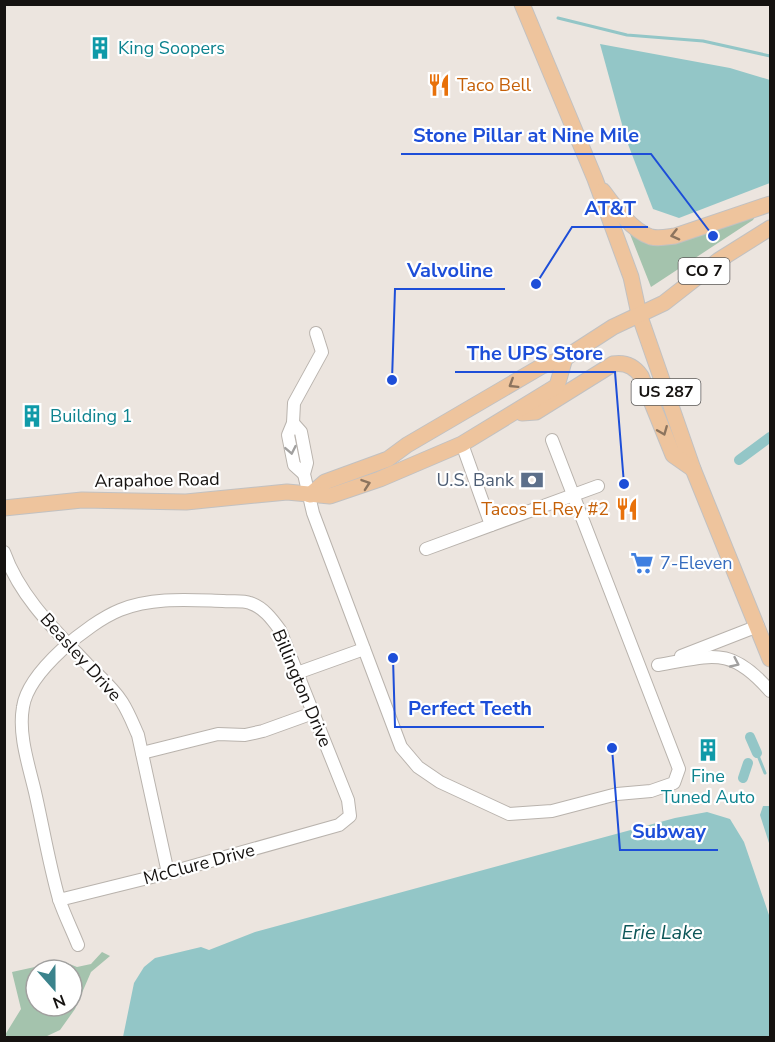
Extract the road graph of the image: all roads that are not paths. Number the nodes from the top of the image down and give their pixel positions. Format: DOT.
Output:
graph roads {
  1 [pos="522,4"];
  2 [pos="594,178"];
  3 [pos="771,204"];
  4 [pos="771,228"];
  5 [pos="639,314"];
  6 [pos="316,333"];
  7 [pos="565,358"];
  8 [pos="513,414"];
  9 [pos="552,440"];
  10 [pos="462,444"];
  11 [pos="693,469"];
  12 [pos="598,486"];
  13 [pos="574,494"];
  14 [pos="310,495"];
  15 [pos="4,508"];
  16 [pos="491,525"];
  17 [pos="426,549"];
  18 [pos="4,552"];
  19 [pos="758,626"];
  20 [pos="69,645"];
  21 [pos="364,649"];
  22 [pos="771,658"];
  23 [pos="658,665"];
  24 [pos="642,672"];
  25 [pos="297,673"];
  26 [pos="771,691"];
  27 [pos="313,713"];
  28 [pos="142,753"];
  29 [pos="339,825"];
  30 [pos="168,873"];
  31 [pos="59,900"];
  32 [pos="78,945"];
  1 -- 2 [label="main road, US 287"];
  3 -- 2 [label="main road, CO 7, one-way"];
  2 -- 5 [label="main road, US 287"];
  4 -- 5 [label="main road, CO 7"];
  5 -- 7 [label="main road"];
  5 -- 11 [label="main road, US 287"];
  6 -- 14 [label="street"];
  7 -- 8 [label="main road, Arapahoe Road"];
  7 -- 14 [label="main road, one-way"];
  8 -- 10 [label="main road, Arapahoe Road"];
  8 -- 11 [label="main road, one-way"];
  9 -- 13 [label="street"];
  14 -- 10 [label="main road, Arapahoe Road, one-way"];
  10 -- 16 [label="street"];
  11 -- 19 [label="main road, US 287"];
  12 -- 13 [label="street"];
  13 -- 16 [label="street"];
  13 -- 24 [label="street"];
  14 -- 15 [label="main road, Arapahoe Road"];
  14 -- 21 [label="street"];
  16 -- 17 [label="street"];
  18 -- 20 [label="street, Beasley Drive"];
  19 -- 22 [label="main road, US 287"];
  19 -- 23 [label="street"];
  20 -- 25 [label="street, Billington Drive"];
  20 -- 28 [label="street, Beasley Drive"];
  20 -- 31 [label="street, Billington Drive"];
  21 -- 24 [label="street"];
  21 -- 25 [label="street"];
  23 -- 24 [label="street"];
  23 -- 26 [label="street, one-way"];
  25 -- 27 [label="street, Billington Drive"];
  27 -- 28 [label="street"];
  27 -- 29 [label="street, Billington Drive"];
  28 -- 30 [label="street, Beasley Drive"];
  29 -- 30 [label="street, McClure Drive"];
  30 -- 31 [label="street, McClure Drive"];
  31 -- 32 [label="street, Billington Drive"];
}
